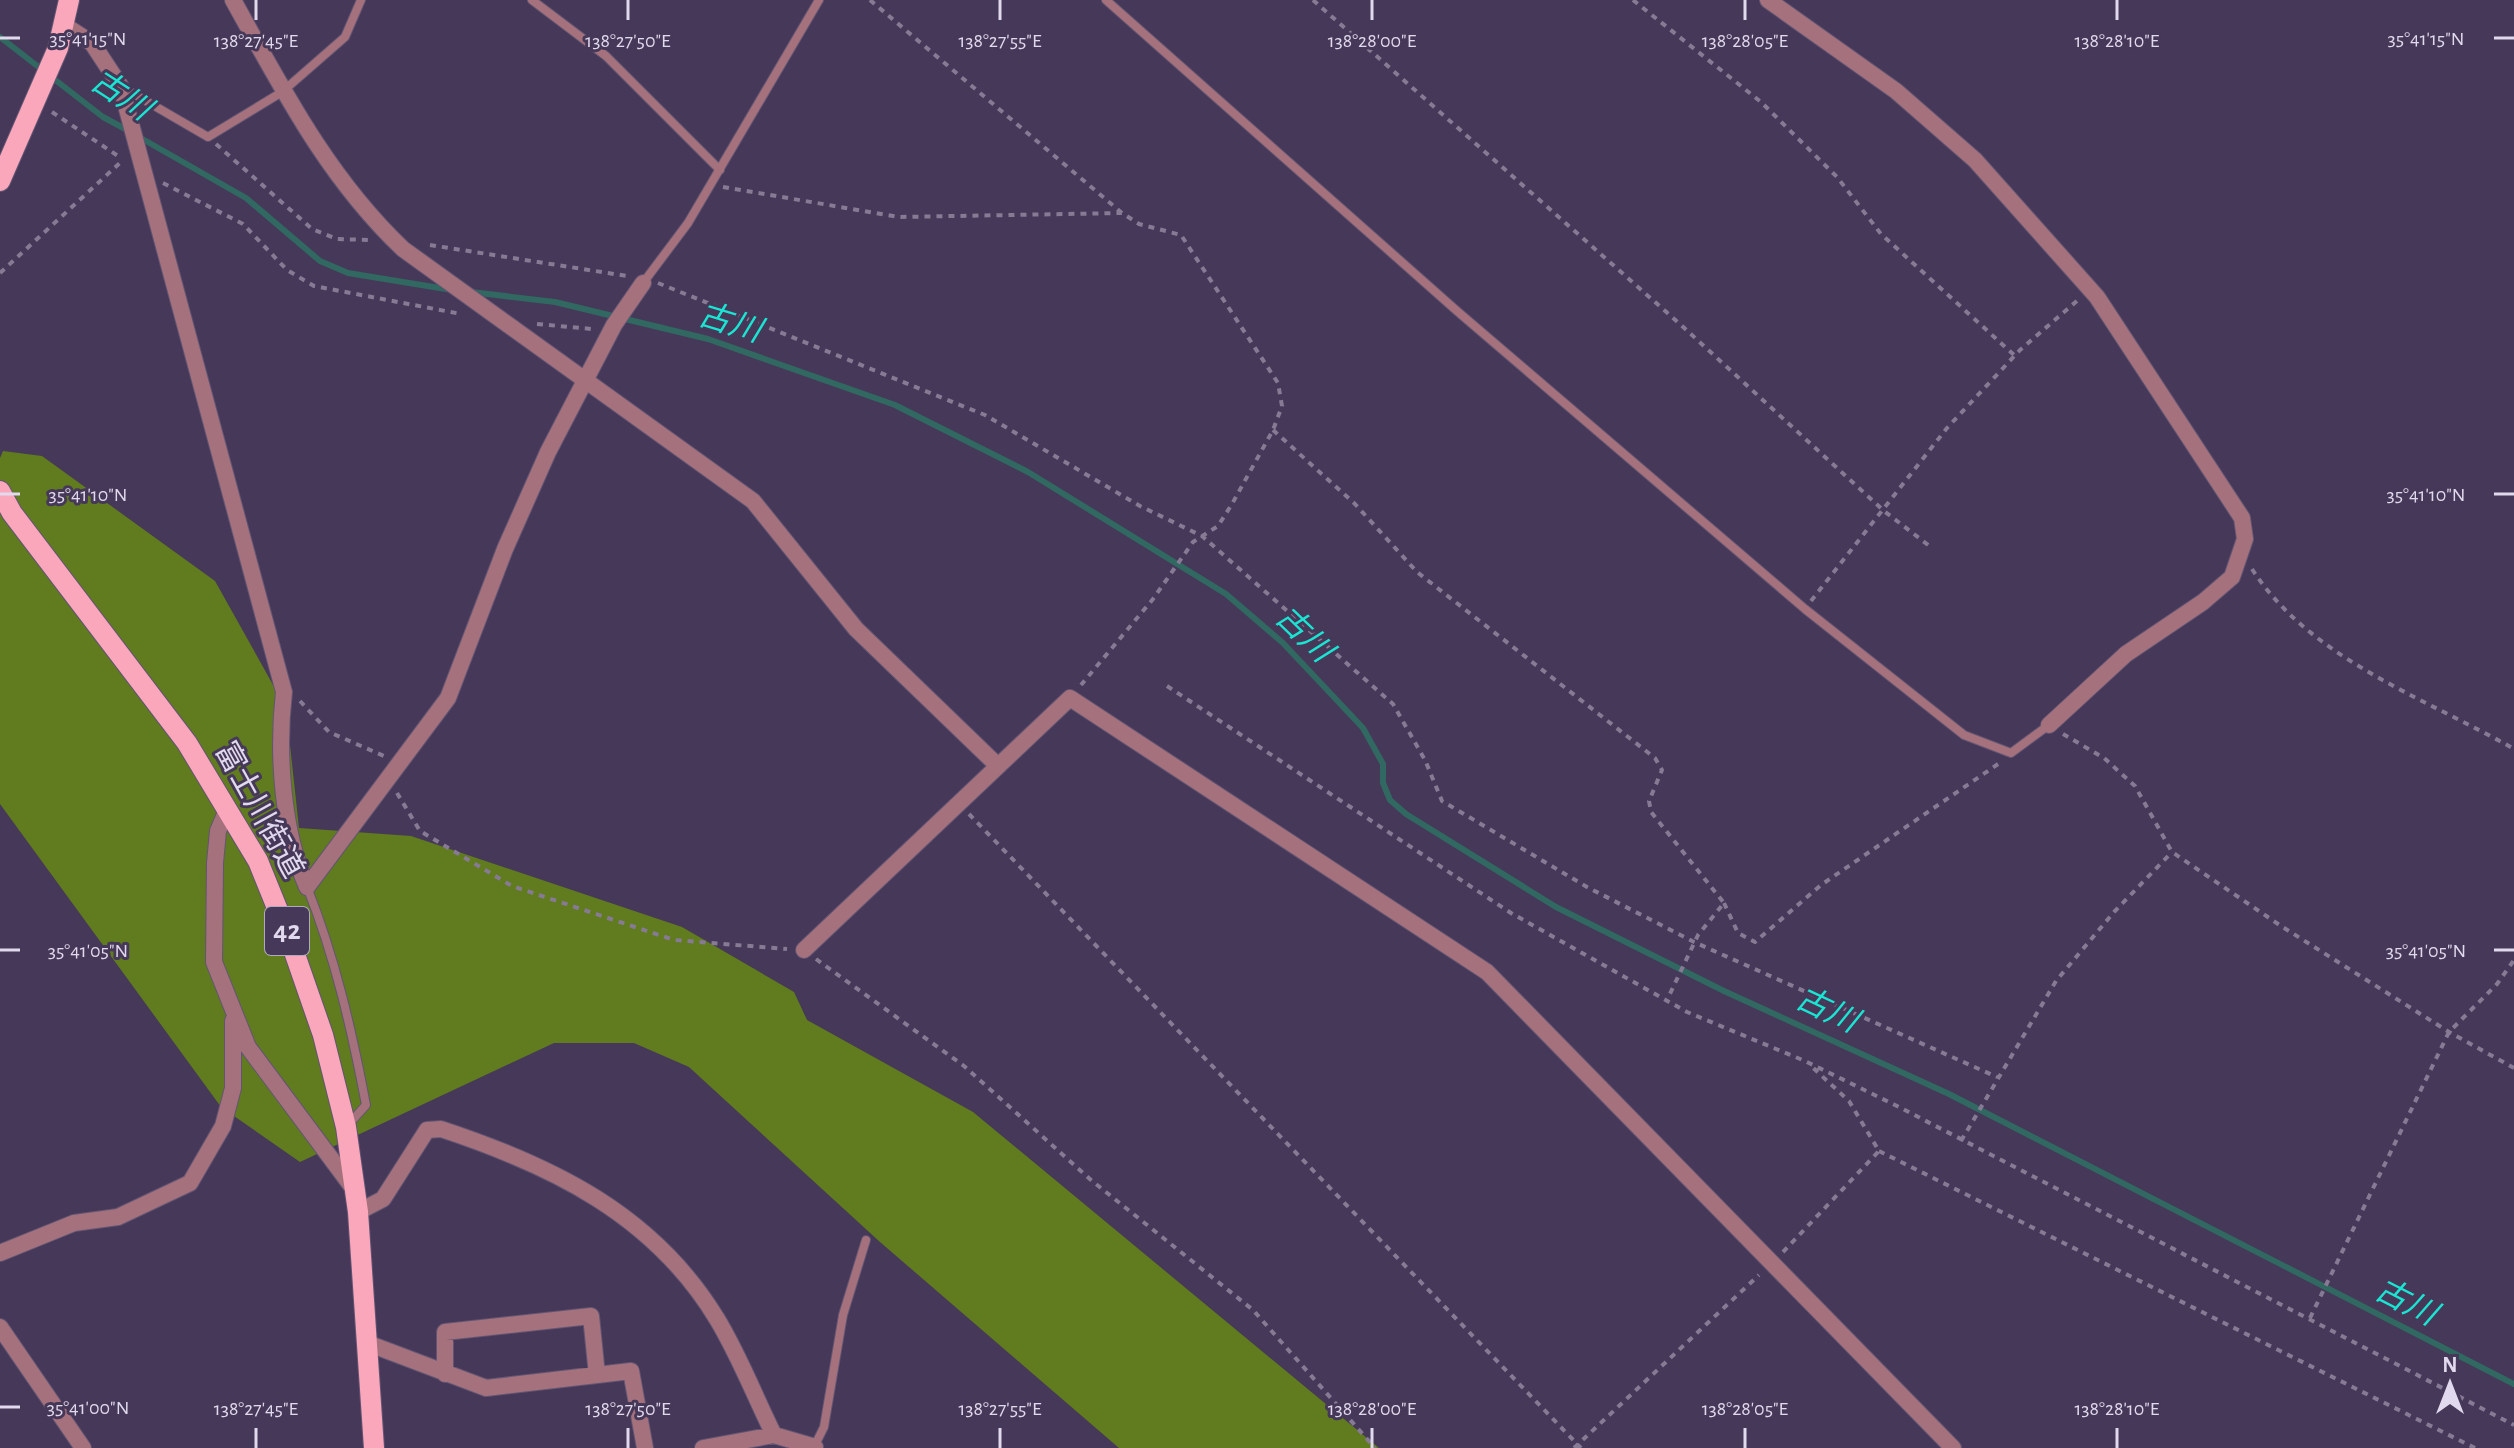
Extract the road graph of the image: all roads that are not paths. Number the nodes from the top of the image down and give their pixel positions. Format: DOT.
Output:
graph roads {
  1 [pos="69,0"];
  2 [pos="233,0"];
  3 [pos="361,0"];
  4 [pos="532,0"];
  5 [pos="819,0"];
  6 [pos="1106,0"];
  7 [pos="1768,0"];
  8 [pos="64,25"];
  9 [pos="121,87"];
  10 [pos="282,92"];
  11 [pos="720,170"];
  12 [pos="0,181"];
  13 [pos="645,280"];
  14 [pos="584,378"];
  15 [pos="0,491"];
  16 [pos="2049,725"];
  17 [pos="998,766"];
  18 [pos="227,810"];
  19 [pos="307,887"];
  20 [pos="804,950"];
  21 [pos="234,1012"];
  22 [pos="346,1127"];
  23 [pos="357,1202"];
  24 [pos="866,1240"];
  25 [pos="0,1253"];
  26 [pos="0,1327"];
  27 [pos="367,1343"];
  28 [pos="445,1374"];
  29 [pos="597,1375"];
  30 [pos="774,1435"];
  31 [pos="83,1448"];
  32 [pos="374,1448"];
  33 [pos="645,1448"];
  34 [pos="703,1448"];
  35 [pos="814,1448"];
  36 [pos="1953,1448"];
  1 -- 8 [label="main road"];
  2 -- 10 [label="street"];
  3 -- 10 [label="lane"];
  4 -- 11 [label="lane"];
  5 -- 11 [label="lane"];
  6 -- 16 [label="lane"];
  7 -- 16 [label="street"];
  8 -- 9 [label="street"];
  8 -- 12 [label="main road"];
  9 -- 10 [label="lane"];
  9 -- 19 [label="street"];
  10 -- 14 [label="street"];
  11 -- 13 [label="lane"];
  13 -- 14 [label="street"];
  14 -- 17 [label="street"];
  14 -- 19 [label="street"];
  15 -- 18 [label="main road, 富士川街道 / 42"];
  17 -- 20 [label="street"];
  17 -- 36 [label="street"];
  18 -- 21 [label="street"];
  18 -- 22 [label="main road, 富士川街道 / 42"];
  19 -- 22 [label="lane"];
  21 -- 23 [label="street"];
  21 -- 25 [label="street"];
  22 -- 23 [label="main road, 富士川街道 / 42"];
  23 -- 27 [label="main road, 富士川街道 / 42"];
  23 -- 30 [label="street"];
  24 -- 35 [label="lane"];
  26 -- 31 [label="street"];
  27 -- 28 [label="street"];
  27 -- 32 [label="main road, 富士川街道 / 42"];
  28 -- 29 [label="street"];
  28 -- 29 [label="street"];
  29 -- 33 [label="street"];
  30 -- 34 [label="street"];
  30 -- 35 [label="street"];
}
